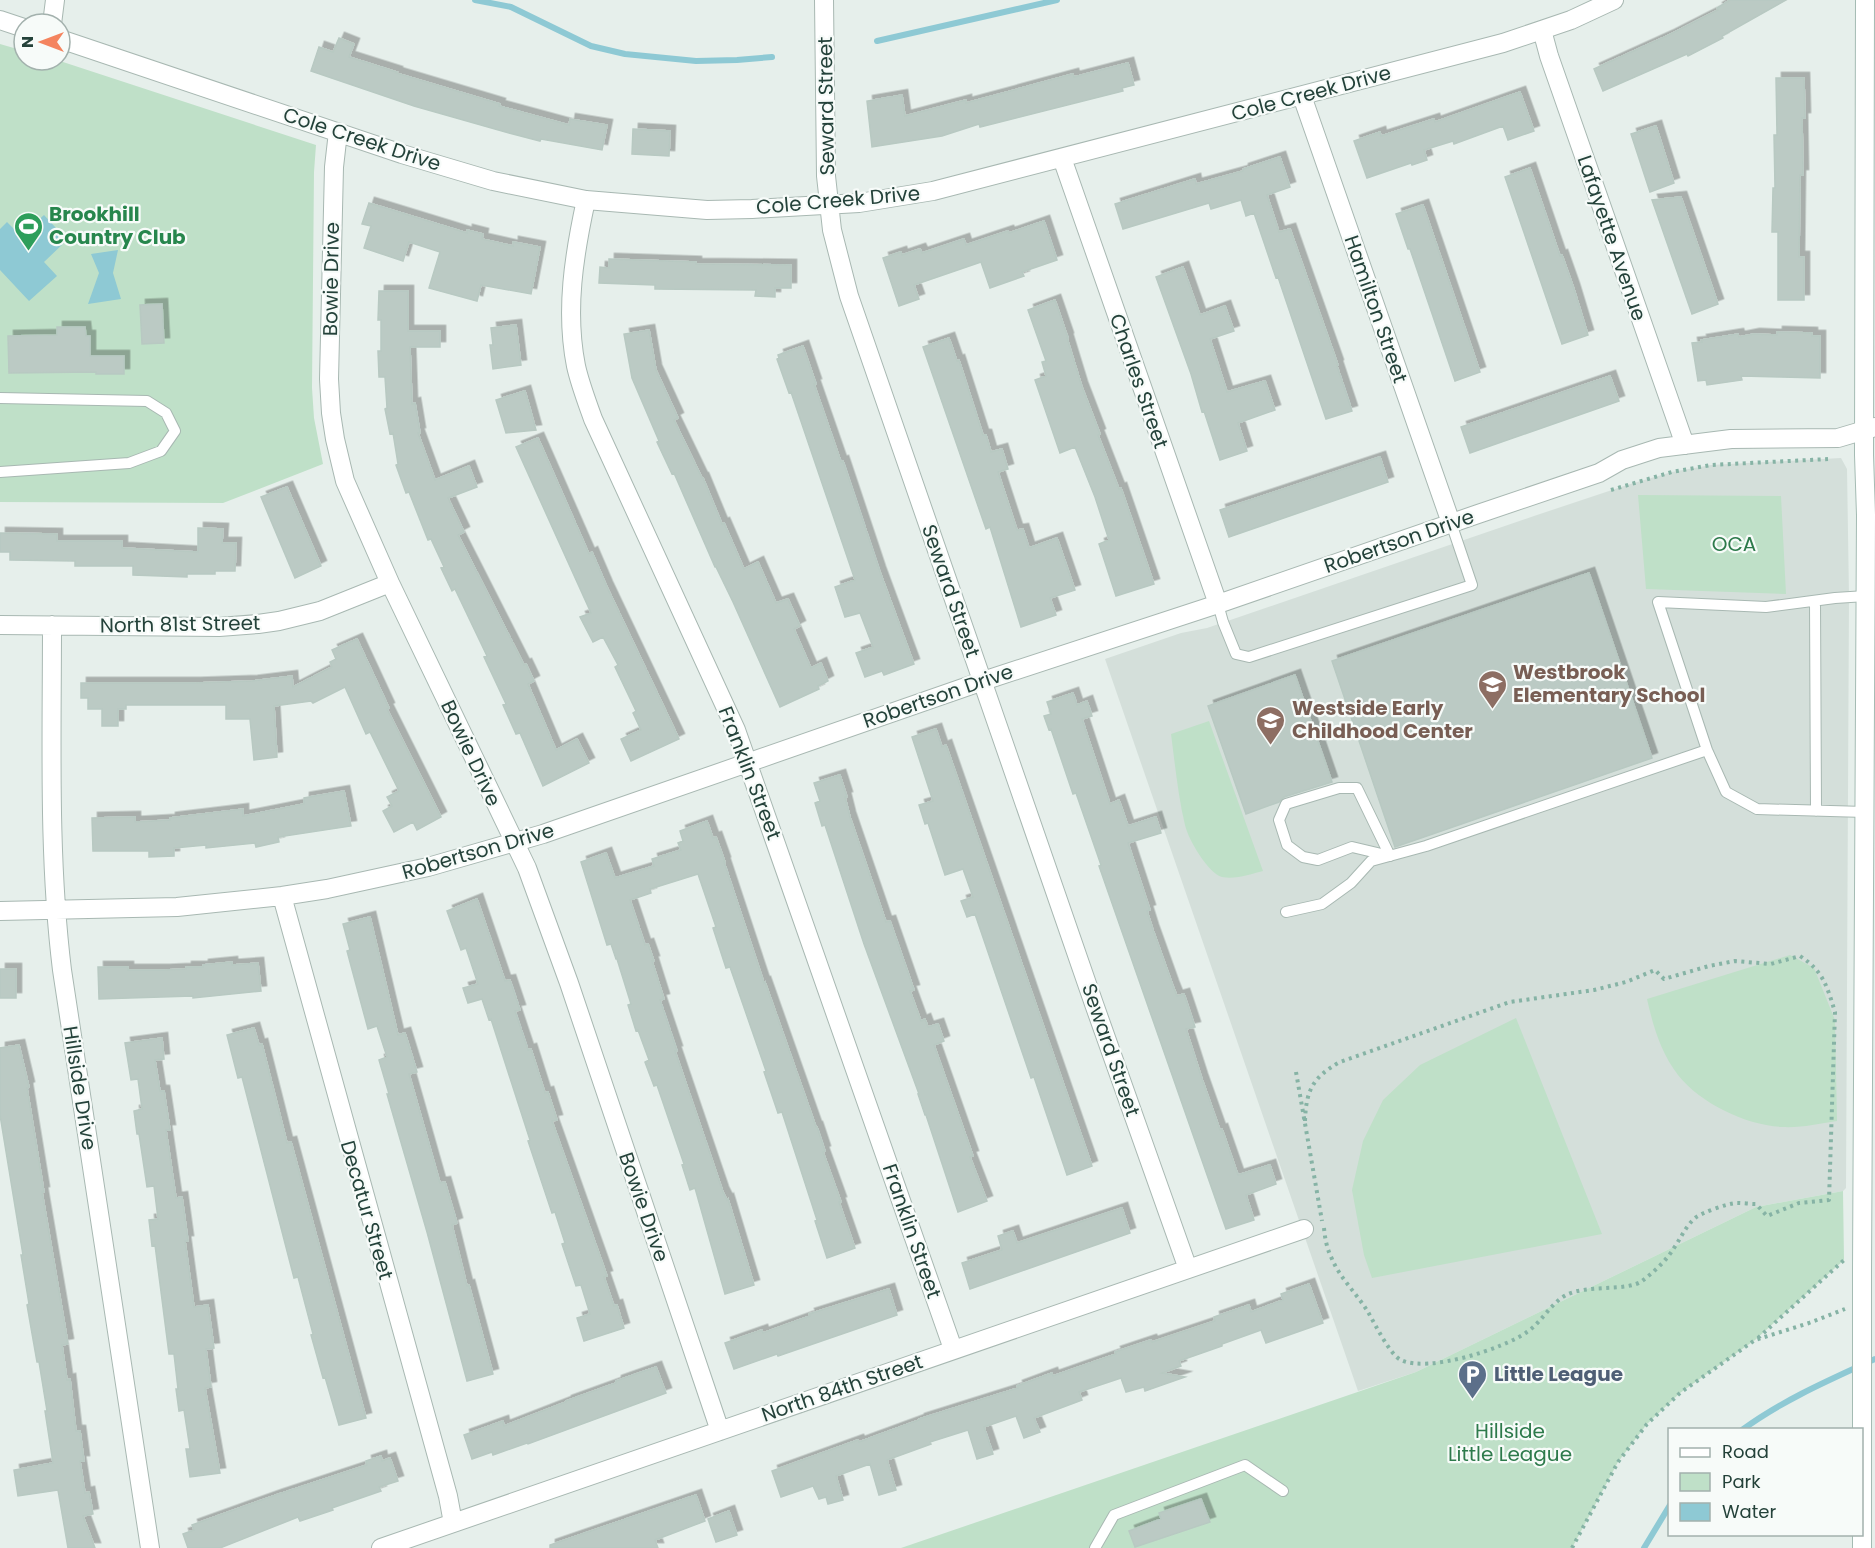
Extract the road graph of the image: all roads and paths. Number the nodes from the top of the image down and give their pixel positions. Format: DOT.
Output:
graph roads {
  1 [pos="824,0"];
  2 [pos="1614,0"];
  3 [pos="1865,0"];
  4 [pos="1542,30"];
  5 [pos="72,43"];
  6 [pos="1302,96"];
  7 [pos="338,132"];
  8 [pos="1062,158"];
  9 [pos="1870,169"];
  10 [pos="586,200"];
  11 [pos="829,205"];
  12 [pos="0,398"];
  13 [pos="1870,428"];
  14 [pos="1684,445"];
  15 [pos="1830,459"];
  16 [pos="0,472"];
  17 [pos="1606,492"];
  18 [pos="1451,523"];
  19 [pos="390,583"];
  20 [pos="1866,596"];
  21 [pos="1815,601"];
  22 [pos="1218,604"];
  23 [pos="0,625"];
  24 [pos="52,625"];
  25 [pos="982,681"];
  26 [pos="1707,750"];
  27 [pos="748,763"];
  28 [pos="1816,811"];
  29 [pos="1865,812"];
  30 [pos="515,843"];
  31 [pos="1390,856"];
  32 [pos="282,896"];
  33 [pos="55,910"];
  34 [pos="0,911"];
  35 [pos="1286,912"];
  36 [pos="1296,1072"];
  37 [pos="1305,1121"];
  38 [pos="1304,1229"];
  39 [pos="1844,1260"];
  40 [pos="1188,1269"];
  41 [pos="1846,1308"];
  42 [pos="1755,1340"];
  43 [pos="953,1349"];
  44 [pos="1862,1428"];
  45 [pos="720,1431"];
  46 [pos="1283,1491"];
  47 [pos="453,1523"];
  48 [pos="150,1548"];
  49 [pos="381,1548"];
  50 [pos="1095,1548"];
  51 [pos="1572,1548"];
  1 -- 11 [label="street, Seward Street"];
  2 -- 4 [label="street, Cole Creek Drive"];
  3 -- 9 [label="street"];
  4 -- 6 [label="street, Cole Creek Drive"];
  4 -- 14 [label="street, Lafayette Avenue"];
  5 -- 7 [label="street, Cole Creek Drive"];
  6 -- 8 [label="street, Cole Creek Drive"];
  6 -- 18 [label="street, Hamilton Street"];
  7 -- 10 [label="street, Cole Creek Drive"];
  7 -- 19 [label="street, Bowie Drive"];
  8 -- 11 [label="street, Cole Creek Drive"];
  8 -- 22 [label="street, Charles Street"];
  9 -- 13 [label="street"];
  10 -- 11 [label="street, Cole Creek Drive"];
  10 -- 27 [label="street, Franklin Street"];
  11 -- 25 [label="street, Seward Street"];
  12 -- 16 [label="lane"];
  13 -- 14 [label="street, Robertson Drive"];
  13 -- 20 [label="street"];
  14 -- 18 [label="street, Robertson Drive"];
  15 -- 17 [label="path"];
  18 -- 22 [label="street, Robertson Drive"];
  18 -- 22 [label="lane"];
  19 -- 24 [label="street, North 81st Street"];
  19 -- 30 [label="street, Bowie Drive"];
  20 -- 21 [label="lane"];
  20 -- 29 [label="street"];
  21 -- 26 [label="lane"];
  21 -- 28 [label="lane"];
  22 -- 25 [label="street, Robertson Drive"];
  23 -- 24 [label="street, North 81st Street"];
  24 -- 33 [label="street, Hillside Drive"];
  25 -- 27 [label="street, Robertson Drive"];
  25 -- 40 [label="street, Seward Street"];
  26 -- 28 [label="lane"];
  26 -- 31 [label="lane"];
  27 -- 30 [label="street, Robertson Drive"];
  27 -- 43 [label="street, Franklin Street"];
  28 -- 29 [label="lane"];
  29 -- 44 [label="street, bridge"];
  30 -- 32 [label="street, Robertson Drive"];
  30 -- 45 [label="street, Bowie Drive"];
  31 -- 31 [label="lane"];
  31 -- 35 [label="lane"];
  32 -- 33 [label="street, Robertson Drive"];
  32 -- 47 [label="street, Decatur Street"];
  33 -- 34 [label="street, Robertson Drive"];
  33 -- 48 [label="street, Hillside Drive"];
  36 -- 37 [label="path"];
  37 -- 37 [label="path"];
  38 -- 40 [label="street, North 84th Street"];
  39 -- 42 [label="path"];
  40 -- 43 [label="street, North 84th Street"];
  41 -- 42 [label="path"];
  42 -- 51 [label="path"];
  43 -- 45 [label="street, North 84th Street"];
  45 -- 47 [label="street, North 84th Street"];
  46 -- 50 [label="lane"];
  47 -- 49 [label="street, North 84th Street"];
}
